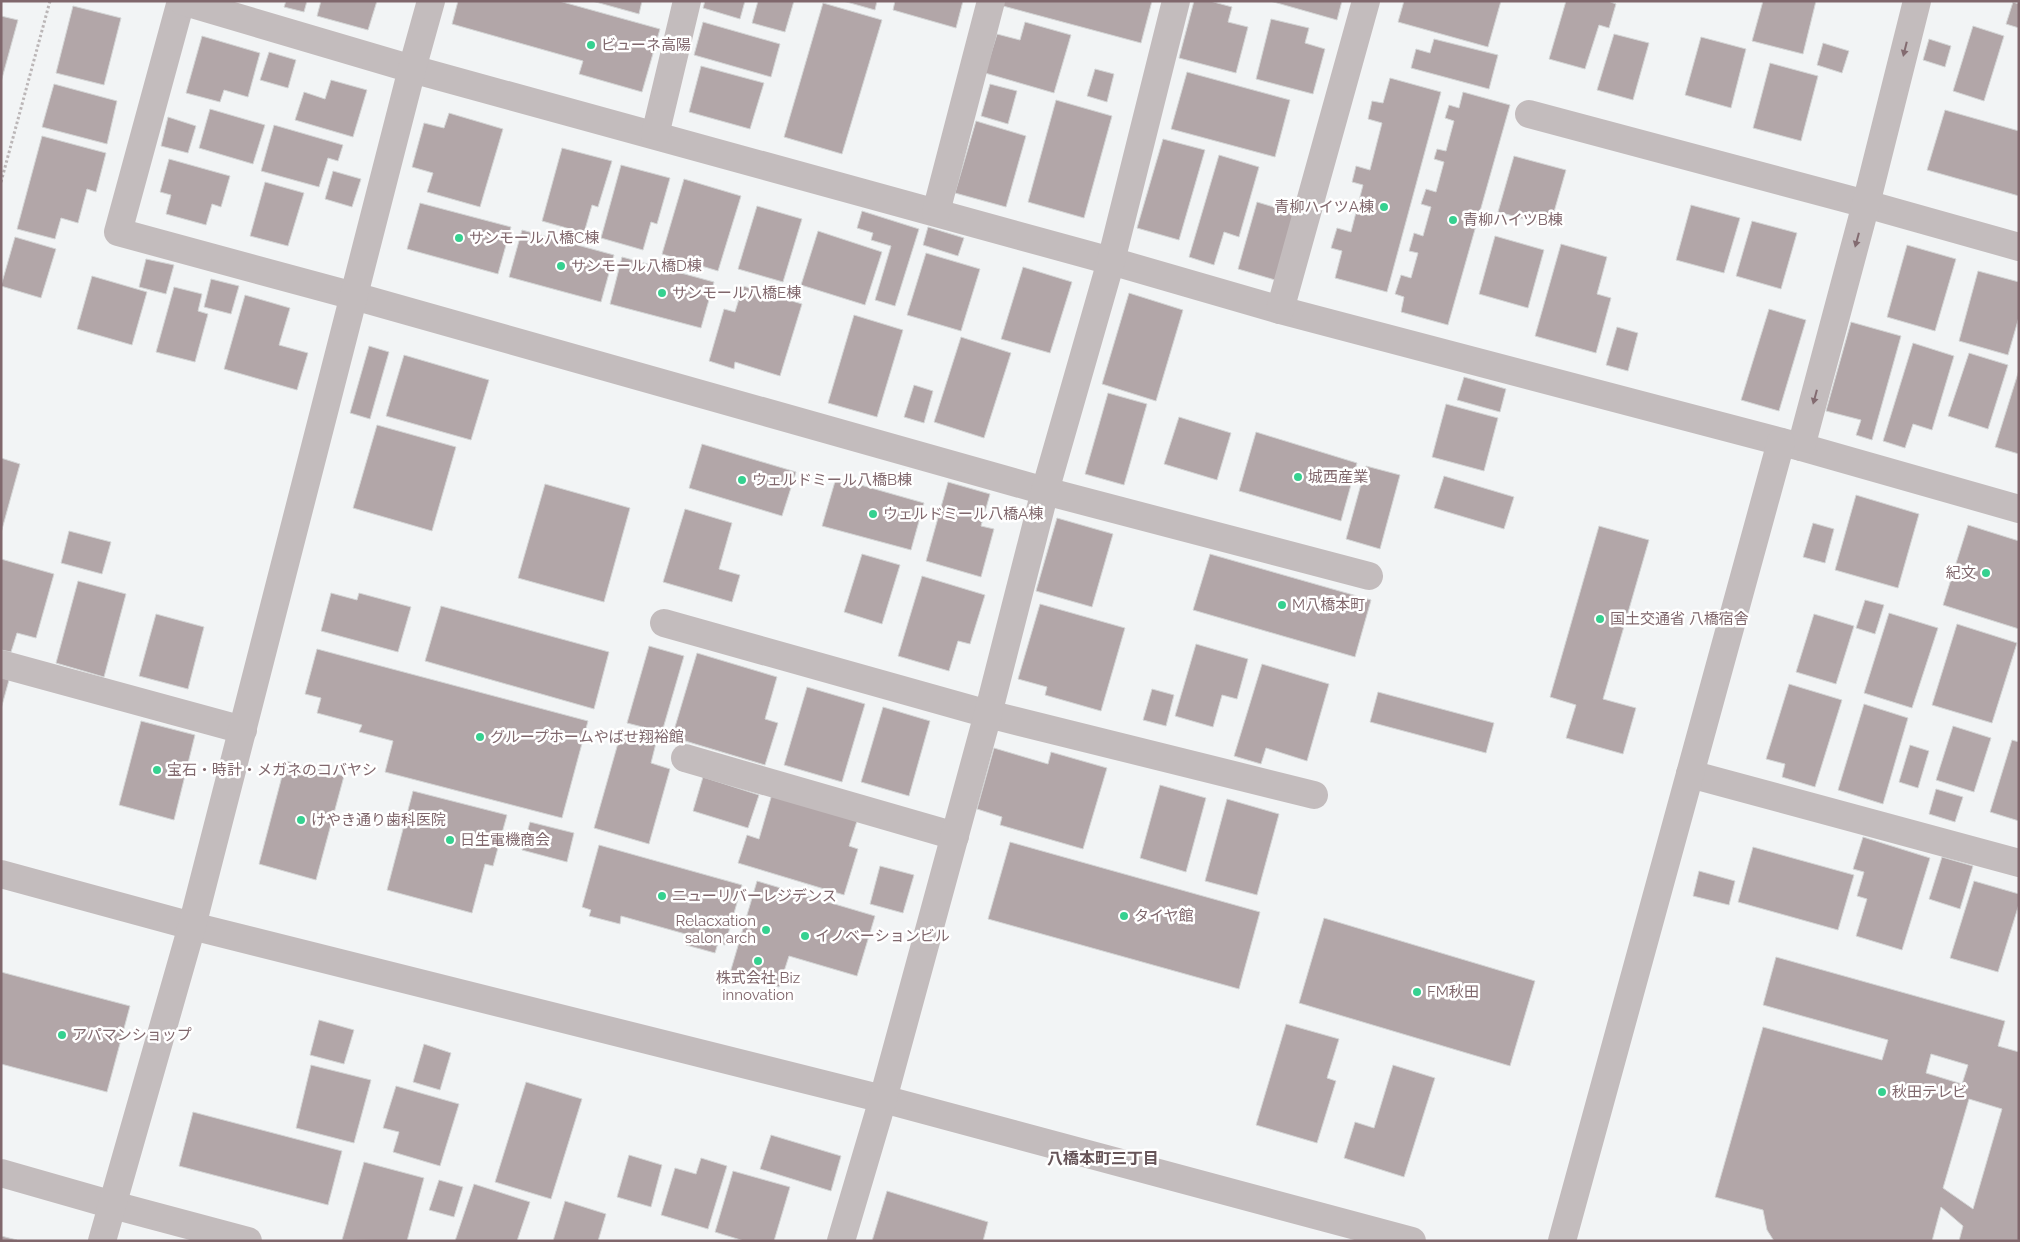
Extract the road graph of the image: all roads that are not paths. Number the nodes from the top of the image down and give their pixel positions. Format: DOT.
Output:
graph roads {
  1 [pos="181,1"];
  2 [pos="431,1"];
  3 [pos="687,1"];
  4 [pos="990,1"];
  5 [pos="1176,1"];
  6 [pos="1366,1"];
  7 [pos="1917,1"];
  8 [pos="412,69"];
  9 [pos="1530,114"];
  10 [pos="655,135"];
  11 [pos="1866,204"];
  12 [pos="936,212"];
  13 [pos="2019,248"];
  14 [pos="1111,261"];
  15 [pos="354,296"];
  16 [pos="1280,310"];
  17 [pos="1791,445"];
  18 [pos="1045,492"];
  19 [pos="2019,509"];
  20 [pos="1369,576"];
  21 [pos="664,623"];
  22 [pos="1,664"];
  23 [pos="988,714"];
  24 [pos="242,730"];
  25 [pos="685,758"];
  26 [pos="1690,774"];
  27 [pos="1314,795"];
  28 [pos="955,836"];
  29 [pos="2019,863"];
  30 [pos="1,874"];
  31 [pos="192,926"];
  32 [pos="883,1100"];
  33 [pos="1,1173"];
  34 [pos="113,1205"];
  35 [pos="102,1241"];
  36 [pos="248,1241"];
  37 [pos="841,1241"];
  38 [pos="1412,1241"];
  39 [pos="1562,1241"];
  1 -- 8 [label="street"];
  1 -- 15 [label="street"];
  2 -- 8 [label="street"];
  3 -- 10 [label="street"];
  4 -- 12 [label="street"];
  5 -- 14 [label="street"];
  6 -- 16 [label="street"];
  7 -- 11 [label="street, one-way"];
  8 -- 10 [label="street"];
  8 -- 15 [label="street"];
  9 -- 11 [label="street"];
  10 -- 12 [label="street"];
  11 -- 13 [label="street"];
  11 -- 17 [label="street, one-way"];
  12 -- 14 [label="street"];
  14 -- 16 [label="street"];
  14 -- 18 [label="street"];
  15 -- 18 [label="street"];
  15 -- 24 [label="street"];
  16 -- 17 [label="street"];
  17 -- 19 [label="street"];
  17 -- 26 [label="street"];
  18 -- 20 [label="street"];
  18 -- 23 [label="street"];
  21 -- 23 [label="street"];
  22 -- 24 [label="street"];
  23 -- 27 [label="street"];
  23 -- 28 [label="street"];
  24 -- 31 [label="street"];
  25 -- 28 [label="street"];
  26 -- 29 [label="street"];
  26 -- 39 [label="street"];
  28 -- 32 [label="street"];
  30 -- 31 [label="street"];
  31 -- 32 [label="street"];
  31 -- 34 [label="street"];
  32 -- 37 [label="street"];
  32 -- 38 [label="street"];
  33 -- 34 [label="street"];
  34 -- 35 [label="street"];
  34 -- 36 [label="street"];
}
